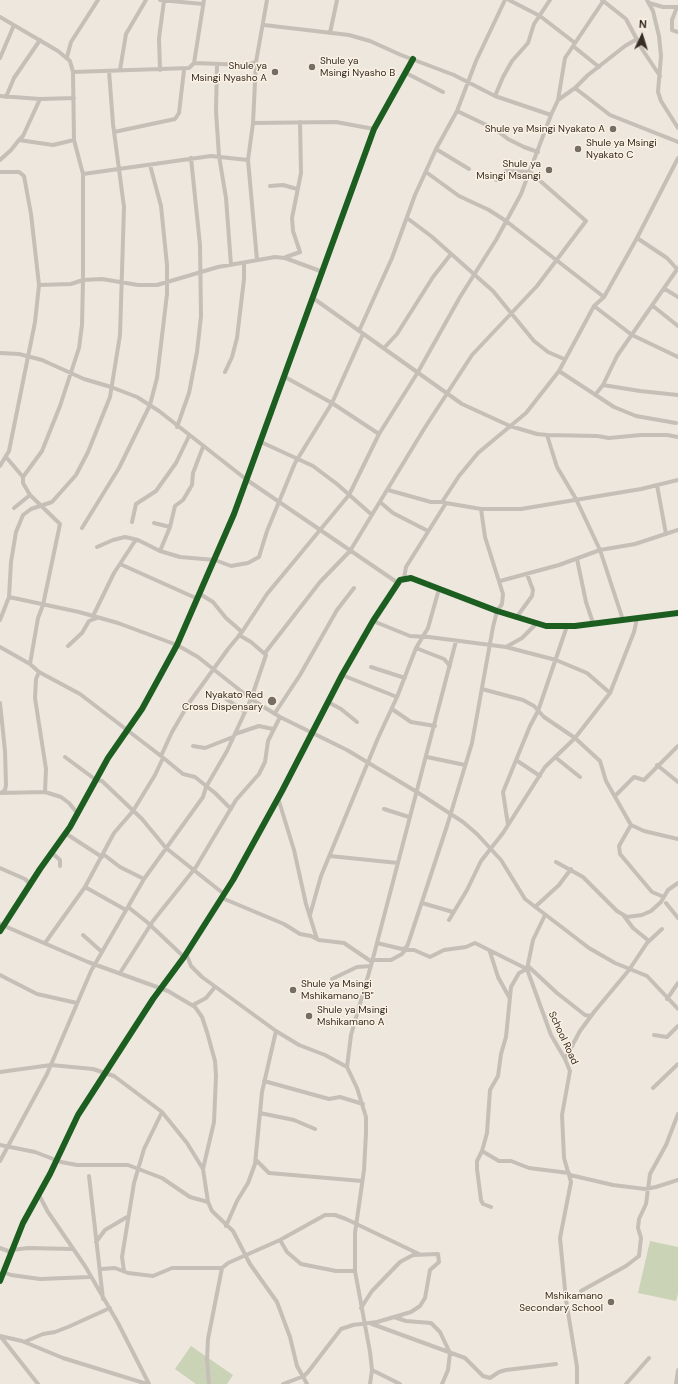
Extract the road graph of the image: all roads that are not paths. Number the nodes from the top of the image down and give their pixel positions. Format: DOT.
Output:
graph roads {
  1 [pos="98,0"];
  2 [pos="146,0"];
  3 [pos="267,0"];
  4 [pos="337,0"];
  5 [pos="505,0"];
  6 [pos="509,0"];
  7 [pos="550,0"];
  8 [pos="162,1"];
  9 [pos="603,1"];
  10 [pos="648,1"];
  11 [pos="203,2"];
  12 [pos="677,9"];
  13 [pos="540,16"];
  14 [pos="0,17"];
  15 [pos="14,25"];
  16 [pos="264,25"];
  17 [pos="678,32"];
  18 [pos="330,33"];
  19 [pos="637,39"];
  20 [pos="40,40"];
  21 [pos="574,45"];
  22 [pos="67,57"];
  23 [pos="0,58"];
  24 [pos="412,59"];
  25 [pos="256,62"];
  26 [pos="194,63"];
  27 [pos="217,64"];
  28 [pos="599,67"];
  29 [pos="120,70"];
  30 [pos="160,70"];
  31 [pos="184,70"];
  32 [pos="109,71"];
  33 [pos="73,72"];
  34 [pos="406,73"];
  35 [pos="660,77"];
  36 [pos="467,82"];
  37 [pos="575,88"];
  38 [pos="442,92"];
  39 [pos="0,96"];
  40 [pos="495,96"];
  41 [pos="6,97"];
  42 [pos="74,98"];
  43 [pos="40,99"];
  44 [pos="558,100"];
  45 [pos="457,111"];
  46 [pos="551,115"];
  47 [pos="300,122"];
  48 [pos="253,123"];
  49 [pos="678,128"];
  50 [pos="374,129"];
  51 [pos="114,132"];
  52 [pos="19,140"];
  53 [pos="74,140"];
  54 [pos="678,142"];
  55 [pos="436,149"];
  56 [pos="538,152"];
  57 [pos="219,156"];
  58 [pos="191,158"];
  59 [pos="678,158"];
  60 [pos="0,160"];
  61 [pos="248,160"];
  62 [pos="150,165"];
  63 [pos="469,169"];
  64 [pos="119,170"];
  65 [pos="0,172"];
  66 [pos="426,172"];
  67 [pos="530,172"];
  68 [pos="83,174"];
  69 [pos="496,180"];
  70 [pos="270,186"];
  71 [pos="297,189"];
  72 [pos="408,218"];
  73 [pos="506,221"];
  74 [pos="637,238"];
  75 [pos="451,254"];
  76 [pos="285,258"];
  77 [pos="257,260"];
  78 [pos="556,260"];
  79 [pos="244,263"];
  80 [pos="231,264"];
  81 [pos="678,269"];
  82 [pos="201,271"];
  83 [pos="323,272"];
  84 [pos="473,274"];
  85 [pos="83,280"];
  86 [pos="122,282"];
  87 [pos="167,282"];
  88 [pos="39,285"];
  89 [pos="665,289"];
  90 [pos="604,297"];
  91 [pos="678,297"];
  92 [pos="313,298"];
  93 [pos="594,306"];
  94 [pos="654,306"];
  95 [pos="512,313"];
  96 [pos="678,326"];
  97 [pos="359,331"];
  98 [pos="363,334"];
  99 [pos="632,335"];
  100 [pos="384,348"];
  101 [pos="0,353"];
  102 [pos="28,356"];
  103 [pos="678,356"];
  104 [pos="564,359"];
  105 [pos="559,371"];
  106 [pos="225,372"];
  107 [pos="418,372"];
  108 [pos="71,374"];
  109 [pos="285,376"];
  110 [pos="603,384"];
  111 [pos="111,387"];
  112 [pos="446,393"];
  113 [pos="595,395"];
  114 [pos="678,395"];
  115 [pos="332,403"];
  116 [pos="150,405"];
  117 [pos="676,423"];
  118 [pos="510,426"];
  119 [pos="177,427"];
  120 [pos="379,434"];
  121 [pos="547,435"];
  122 [pos="189,436"];
  123 [pos="678,437"];
  124 [pos="261,442"];
  125 [pos="203,447"];
  126 [pos="6,457"];
  127 [pos="298,458"];
  128 [pos="0,466"];
  129 [pos="23,476"];
  130 [pos="247,480"];
  131 [pos="678,480"];
  132 [pos="657,485"];
  133 [pos="388,490"];
  134 [pos="30,494"];
  135 [pos="349,495"];
  136 [pos="576,499"];
  137 [pos="279,501"];
  138 [pos="380,502"];
  139 [pos="444,502"];
  140 [pos="41,507"];
  141 [pos="14,508"];
  142 [pos="481,510"];
  143 [pos="372,515"];
  144 [pos="132,522"];
  145 [pos="154,523"];
  146 [pos="82,528"];
  147 [pos="170,528"];
  148 [pos="320,529"];
  149 [pos="428,530"];
  150 [pos="678,530"];
  151 [pos="666,534"];
  152 [pos="138,540"];
  153 [pos="97,547"];
  154 [pos="600,550"];
  155 [pos="160,551"];
  156 [pos="350,551"];
  157 [pos="577,559"];
  158 [pos="215,560"];
  159 [pos="120,564"];
  160 [pos="527,574"];
  161 [pos="404,578"];
  162 [pos="500,581"];
  163 [pos="398,582"];
  164 [pos="354,588"];
  165 [pos="439,589"];
  166 [pos="200,594"];
  167 [pos="9,597"];
  168 [pos="198,599"];
  169 [pos="43,605"];
  170 [pos="497,611"];
  171 [pos="678,613"];
  172 [pos="95,617"];
  173 [pos="516,618"];
  174 [pos="637,619"];
  175 [pos="0,620"];
  176 [pos="623,620"];
  177 [pos="373,621"];
  178 [pos="593,623"];
  179 [pos="536,624"];
  180 [pos="567,626"];
  181 [pos="241,634"];
  182 [pos="424,637"];
  183 [pos="456,641"];
  184 [pos="177,645"];
  185 [pos="489,645"];
  186 [pos="68,646"];
  187 [pos="0,647"];
  188 [pos="506,647"];
  189 [pos="416,648"];
  190 [pos="265,653"];
  191 [pos="556,660"];
  192 [pos="30,664"];
  193 [pos="450,666"];
  194 [pos="371,667"];
  195 [pos="214,670"];
  196 [pos="39,672"];
  197 [pos="342,675"];
  198 [pos="405,678"];
  199 [pos="482,689"];
  200 [pos="610,693"];
  201 [pos="222,696"];
  202 [pos="397,697"];
  203 [pos="251,699"];
  204 [pos="328,702"];
  205 [pos="0,704"];
  206 [pos="392,709"];
  207 [pos="538,711"];
  208 [pos="245,712"];
  209 [pos="275,713"];
  210 [pos="280,717"];
  211 [pos="357,722"];
  212 [pos="435,726"];
  213 [pos="128,729"];
  214 [pos="273,729"];
  215 [pos="312,731"];
  216 [pos="234,736"];
  217 [pos="575,738"];
  218 [pos="193,746"];
  219 [pos="678,746"];
  220 [pos="65,757"];
  221 [pos="162,757"];
  222 [pos="427,757"];
  223 [pos="555,757"];
  224 [pos="516,760"];
  225 [pos="368,763"];
  226 [pos="465,765"];
  227 [pos="657,765"];
  228 [pos="540,776"];
  229 [pos="580,777"];
  230 [pos="96,780"];
  231 [pos="678,782"];
  232 [pos="206,787"];
  233 [pos="45,792"];
  234 [pos="417,792"];
  235 [pos="0,793"];
  236 [pos="615,796"];
  237 [pos="278,798"];
  238 [pos="231,809"];
  239 [pos="384,809"];
  240 [pos="133,811"];
  241 [pos="78,814"];
  242 [pos="450,814"];
  243 [pos="409,817"];
  244 [pos="631,825"];
  245 [pos="508,826"];
  246 [pos="66,833"];
  247 [pos="678,839"];
  248 [pos="166,848"];
  249 [pos="491,849"];
  250 [pos="52,853"];
  251 [pos="102,855"];
  252 [pos="330,856"];
  253 [pos="556,862"];
  254 [pos="398,863"];
  255 [pos="60,866"];
  256 [pos="0,868"];
  257 [pos="570,869"];
  258 [pos="194,870"];
  259 [pos="144,879"];
  260 [pos="678,883"];
  261 [pos="30,884"];
  262 [pos="85,887"];
  263 [pos="223,896"];
  264 [pos="664,897"];
  265 [pos="422,903"];
  266 [pos="666,903"];
  267 [pos="535,907"];
  268 [pos="127,909"];
  269 [pos="453,912"];
  270 [pos="310,915"];
  271 [pos="545,916"];
  272 [pos="624,916"];
  273 [pos="678,918"];
  274 [pos="449,920"];
  275 [pos="1,925"];
  276 [pos="150,925"];
  277 [pos="662,929"];
  278 [pos="0,931"];
  279 [pos="83,935"];
  280 [pos="317,939"];
  281 [pos="649,941"];
  282 [pos="377,943"];
  283 [pos="45,944"];
  284 [pos="406,949"];
  285 [pos="102,952"];
  286 [pos="490,952"];
  287 [pos="185,955"];
  288 [pos="372,963"];
  289 [pos="95,964"];
  290 [pos="528,967"];
  291 [pos="629,970"];
  292 [pos="120,973"];
  293 [pos="0,975"];
  294 [pos="332,979"];
  295 [pos="678,983"];
  296 [pos="215,987"];
  297 [pos="161,989"];
  298 [pos="509,998"];
  299 [pos="667,999"];
  300 [pos="77,1003"];
  301 [pos="193,1005"];
  302 [pos="678,1008"];
  303 [pos="591,1016"];
  304 [pos="678,1026"];
  305 [pos="276,1031"];
  306 [pos="654,1035"];
  307 [pos="566,1059"];
  308 [pos="678,1064"];
  309 [pos="51,1065"];
  310 [pos="347,1067"];
  311 [pos="0,1072"];
  312 [pos="106,1072"];
  313 [pos="264,1081"];
  314 [pos="652,1088"];
  315 [pos="363,1104"];
  316 [pos="162,1112"];
  317 [pos="260,1113"];
  318 [pos="678,1114"];
  319 [pos="315,1129"];
  320 [pos="0,1145"];
  321 [pos="6,1148"];
  322 [pos="482,1151"];
  323 [pos="57,1160"];
  324 [pos="256,1160"];
  325 [pos="0,1161"];
  326 [pos="138,1168"];
  327 [pos="203,1169"];
  328 [pos="570,1174"];
  329 [pos="89,1176"];
  330 [pos="678,1180"];
  331 [pos="362,1181"];
  332 [pos="647,1189"];
  333 [pos="39,1195"];
  334 [pos="208,1202"];
  335 [pos="491,1207"];
  336 [pos="127,1217"];
  337 [pos="356,1224"];
  338 [pos="226,1226"];
  339 [pos="280,1240"];
  340 [pos="96,1242"];
  341 [pos="0,1248"];
  342 [pos="73,1249"];
  343 [pos="11,1251"];
  344 [pos="419,1254"];
  345 [pos="244,1255"];
  346 [pos="222,1268"];
  347 [pos="101,1269"];
  348 [pos="124,1271"];
  349 [pos="355,1271"];
  350 [pos="3,1272"];
  351 [pos="90,1277"];
  352 [pos="0,1281"];
  353 [pos="581,1291"];
  354 [pos="103,1300"];
  355 [pos="110,1308"];
  356 [pos="361,1308"];
  357 [pos="394,1317"];
  358 [pos="371,1324"];
  359 [pos="365,1325"];
  360 [pos="0,1336"];
  361 [pos="24,1342"];
  362 [pos="450,1353"];
  363 [pos="649,1358"];
  364 [pos="556,1364"];
  365 [pos="372,1370"];
  366 [pos="678,1371"];
  367 [pos="304,1376"];
  368 [pos="38,1384"];
  369 [pos="148,1384"];
  370 [pos="209,1384"];
  371 [pos="283,1384"];
  372 [pos="307,1384"];
  373 [pos="370,1384"];
  374 [pos="400,1384"];
  375 [pos="442,1384"];
  376 [pos="577,1384"];
  377 [pos="626,1384"];
  378 [pos="676,1384"];
  1 -- 22 [label="street"];
  2 -- 29 [label="street"];
  3 -- 16 [label="street"];
  4 -- 18 [label="street"];
  5 -- 36 [label="street"];
  6 -- 13 [label="street"];
  7 -- 13 [label="street"];
  8 -- 11 [label="street"];
  8 -- 30 [label="street"];
  9 -- 19 [label="street"];
  9 -- 21 [label="street"];
  10 -- 12 [label="street"];
  10 -- 35 [label="street"];
  11 -- 26 [label="street"];
  12 -- 17 [label="street"];
  13 -- 21 [label="street"];
  13 -- 40 [label="street"];
  14 -- 15 [label="street"];
  15 -- 20 [label="street"];
  15 -- 23 [label="street"];
  16 -- 18 [label="street"];
  16 -- 25 [label="street"];
  18 -- 24 [label="street"];
  19 -- 28 [label="street"];
  19 -- 35 [label="street"];
  20 -- 22 [label="street"];
  20 -- 41 [label="street"];
  21 -- 28 [label="street"];
  21 -- 44 [label="street"];
  22 -- 33 [label="street"];
  24 -- 34 [label="street"];
  24 -- 36 [label="street"];
  25 -- 27 [label="street"];
  25 -- 48 [label="street"];
  26 -- 27 [label="street"];
  26 -- 31 [label="street"];
  27 -- 57 [label="street"];
  28 -- 37 [label="street"];
  29 -- 30 [label="street"];
  29 -- 32 [label="street"];
  30 -- 31 [label="street"];
  31 -- 51 [label="street"];
  32 -- 33 [label="street"];
  32 -- 51 [label="street"];
  33 -- 42 [label="street"];
  34 -- 38 [label="street"];
  34 -- 50 [label="street"];
  35 -- 49 [label="street"];
  36 -- 40 [label="street"];
  36 -- 45 [label="street"];
  37 -- 44 [label="street"];
  37 -- 54 [label="street"];
  39 -- 41 [label="street"];
  40 -- 46 [label="street"];
  41 -- 43 [label="street"];
  42 -- 43 [label="street"];
  42 -- 53 [label="street"];
  43 -- 52 [label="street"];
  44 -- 46 [label="street"];
  45 -- 55 [label="street"];
  45 -- 56 [label="street"];
  46 -- 56 [label="street"];
  47 -- 48 [label="street"];
  47 -- 50 [label="street"];
  47 -- 71 [label="street"];
  48 -- 61 [label="street"];
  50 -- 83 [label="street"];
  51 -- 64 [label="street"];
  52 -- 53 [label="street"];
  52 -- 60 [label="street"];
  53 -- 68 [label="street"];
  55 -- 63 [label="street"];
  55 -- 66 [label="street"];
  56 -- 67 [label="street"];
  57 -- 58 [label="street"];
  57 -- 61 [label="street"];
  57 -- 80 [label="street"];
  58 -- 62 [label="street"];
  58 -- 82 [label="street"];
  59 -- 74 [label="street"];
  61 -- 77 [label="street"];
  62 -- 64 [label="street"];
  62 -- 87 [label="street"];
  64 -- 68 [label="street"];
  64 -- 86 [label="street"];
  65 -- 88 [label="street"];
  66 -- 72 [label="street"];
  66 -- 73 [label="street"];
  67 -- 69 [label="street"];
  67 -- 73 [label="street"];
  67 -- 78 [label="street"];
  68 -- 85 [label="street"];
  70 -- 71 [label="street"];
  71 -- 76 [label="street"];
  72 -- 75 [label="street"];
  72 -- 97 [label="street"];
  73 -- 78 [label="street"];
  73 -- 84 [label="street"];
  74 -- 81 [label="street"];
  74 -- 90 [label="street"];
  75 -- 84 [label="street"];
  75 -- 100 [label="street"];
  76 -- 77 [label="street"];
  76 -- 83 [label="street"];
  77 -- 79 [label="street"];
  78 -- 90 [label="street"];
  78 -- 95 [label="street"];
  79 -- 80 [label="street"];
  79 -- 106 [label="street"];
  80 -- 82 [label="street"];
  81 -- 89 [label="street"];
  82 -- 87 [label="street"];
  82 -- 119 [label="street"];
  83 -- 92 [label="street"];
  84 -- 95 [label="street"];
  84 -- 107 [label="street"];
  85 -- 86 [label="street"];
  85 -- 88 [label="street"];
  85 -- 108 [label="street"];
  86 -- 87 [label="street"];
  86 -- 111 [label="street"];
  87 -- 116 [label="street"];
  88 -- 102 [label="street"];
  89 -- 91 [label="street"];
  89 -- 94 [label="street"];
  90 -- 93 [label="street"];
  92 -- 97 [label="street"];
  92 -- 109 [label="street"];
  93 -- 99 [label="street"];
  93 -- 104 [label="street"];
  94 -- 96 [label="street"];
  94 -- 99 [label="street"];
  95 -- 104 [label="street"];
  95 -- 112 [label="street"];
  97 -- 98 [label="street"];
  98 -- 100 [label="street"];
  98 -- 115 [label="street"];
  99 -- 103 [label="street"];
  99 -- 110 [label="street"];
  100 -- 107 [label="street"];
  101 -- 102 [label="street"];
  102 -- 108 [label="street"];
  102 -- 126 [label="street"];
  104 -- 105 [label="street"];
  105 -- 113 [label="street"];
  105 -- 118 [label="street"];
  107 -- 112 [label="street"];
  107 -- 120 [label="street"];
  108 -- 111 [label="street"];
  108 -- 129 [label="street"];
  109 -- 115 [label="street"];
  109 -- 124 [label="street"];
  110 -- 113 [label="street"];
  110 -- 114 [label="street"];
  111 -- 116 [label="street"];
  111 -- 140 [label="street"];
  112 -- 118 [label="street"];
  112 -- 133 [label="street"];
  113 -- 117 [label="street"];
  115 -- 120 [label="street"];
  115 -- 127 [label="street"];
  116 -- 119 [label="street"];
  116 -- 146 [label="street"];
  118 -- 121 [label="street"];
  118 -- 139 [label="street"];
  119 -- 122 [label="street"];
  120 -- 135 [label="street"];
  121 -- 123 [label="street"];
  121 -- 136 [label="street"];
  122 -- 125 [label="street"];
  122 -- 144 [label="street"];
  124 -- 127 [label="street"];
  124 -- 130 [label="street"];
  125 -- 130 [label="street"];
  125 -- 147 [label="street"];
  126 -- 128 [label="street"];
  126 -- 129 [label="street"];
  127 -- 135 [label="street"];
  127 -- 137 [label="street"];
  129 -- 134 [label="street"];
  130 -- 137 [label="street"];
  130 -- 158 [label="street"];
  131 -- 132 [label="street"];
  132 -- 136 [label="street"];
  132 -- 151 [label="street"];
  133 -- 138 [label="street"];
  133 -- 139 [label="street"];
  134 -- 140 [label="street"];
  134 -- 141 [label="street"];
  135 -- 143 [label="street"];
  135 -- 148 [label="street"];
  136 -- 142 [label="street"];
  136 -- 154 [label="street"];
  137 -- 148 [label="street"];
  137 -- 158 [label="street"];
  138 -- 143 [label="street"];
  138 -- 149 [label="street"];
  139 -- 142 [label="street"];
  139 -- 149 [label="street"];
  140 -- 167 [label="street"];
  140 -- 169 [label="street"];
  142 -- 162 [label="street"];
  143 -- 156 [label="street"];
  145 -- 147 [label="street"];
  147 -- 155 [label="street"];
  148 -- 156 [label="street"];
  148 -- 181 [label="street"];
  149 -- 161 [label="street"];
  150 -- 151 [label="street"];
  151 -- 154 [label="street"];
  152 -- 153 [label="street"];
  152 -- 155 [label="street"];
  152 -- 159 [label="street"];
  154 -- 157 [label="street"];
  154 -- 176 [label="street"];
  155 -- 158 [label="street"];
  156 -- 163 [label="street"];
  156 -- 190 [label="street"];
  157 -- 160 [label="street"];
  157 -- 178 [label="street"];
  158 -- 166 [label="street"];
  159 -- 168 [label="street"];
  159 -- 172 [label="street"];
  160 -- 162 [label="street"];
  160 -- 173 [label="street"];
  161 -- 163 [label="street"];
  161 -- 165 [label="street"];
  162 -- 170 [label="street"];
  163 -- 177 [label="street"];
  164 -- 209 [label="street"];
  165 -- 170 [label="street"];
  165 -- 182 [label="street"];
  166 -- 168 [label="street"];
  166 -- 181 [label="street"];
  167 -- 169 [label="street"];
  167 -- 175 [label="street"];
  168 -- 184 [label="street"];
  169 -- 172 [label="street"];
  169 -- 192 [label="street"];
  170 -- 173 [label="street"];
  170 -- 185 [label="street"];
  171 -- 174 [label="street"];
  172 -- 184 [label="street"];
  172 -- 186 [label="street"];
  173 -- 179 [label="street"];
  174 -- 176 [label="street"];
  174 -- 200 [label="street"];
  176 -- 178 [label="street"];
  177 -- 182 [label="street"];
  177 -- 197 [label="street"];
  178 -- 180 [label="street"];
  179 -- 180 [label="street"];
  179 -- 188 [label="street"];
  180 -- 191 [label="street"];
  181 -- 190 [label="street"];
  181 -- 195 [label="street"];
  182 -- 183 [label="street"];
  182 -- 189 [label="street"];
  183 -- 185 [label="street"];
  183 -- 193 [label="street"];
  184 -- 195 [label="street"];
  184 -- 213 [label="street"];
  185 -- 188 [label="street"];
  185 -- 199 [label="street"];
  187 -- 192 [label="street"];
  188 -- 191 [label="street"];
  189 -- 193 [label="street"];
  189 -- 198 [label="street"];
  190 -- 203 [label="street"];
  191 -- 200 [label="street"];
  191 -- 207 [label="street"];
  192 -- 196 [label="street"];
  193 -- 212 [label="street"];
  194 -- 198 [label="street"];
  195 -- 203 [label="street"];
  195 -- 221 [label="street"];
  196 -- 213 [label="street"];
  196 -- 233 [label="street"];
  197 -- 202 [label="street"];
  197 -- 204 [label="street"];
  198 -- 202 [label="street"];
  199 -- 207 [label="street"];
  199 -- 226 [label="street"];
  200 -- 217 [label="street"];
  201 -- 208 [label="street"];
  202 -- 206 [label="street"];
  203 -- 208 [label="street"];
  203 -- 209 [label="street"];
  204 -- 211 [label="street"];
  204 -- 215 [label="street"];
  205 -- 235 [label="street"];
  206 -- 212 [label="street"];
  206 -- 225 [label="street"];
  207 -- 217 [label="street"];
  207 -- 224 [label="street"];
  208 -- 216 [label="street"];
  209 -- 210 [label="street"];
  210 -- 214 [label="street"];
  210 -- 215 [label="street"];
  212 -- 222 [label="street"];
  213 -- 221 [label="street"];
  213 -- 230 [label="street"];
  214 -- 216 [label="street"];
  214 -- 238 [label="street"];
  215 -- 225 [label="street"];
  215 -- 237 [label="street"];
  216 -- 218 [label="street"];
  216 -- 232 [label="street"];
  217 -- 223 [label="street"];
  217 -- 236 [label="street"];
  219 -- 227 [label="street"];
  220 -- 230 [label="street"];
  221 -- 232 [label="street"];
  221 -- 240 [label="street"];
  222 -- 226 [label="street"];
  222 -- 234 [label="street"];
  223 -- 228 [label="street"];
  223 -- 229 [label="street"];
  224 -- 228 [label="street"];
  224 -- 245 [label="street"];
  225 -- 234 [label="street"];
  225 -- 252 [label="street"];
  226 -- 242 [label="street"];
  227 -- 231 [label="street"];
  227 -- 236 [label="street"];
  228 -- 245 [label="street"];
  230 -- 240 [label="street"];
  230 -- 241 [label="street"];
  232 -- 238 [label="street"];
  232 -- 248 [label="street"];
  233 -- 235 [label="street"];
  233 -- 241 [label="street"];
  234 -- 242 [label="street"];
  234 -- 243 [label="street"];
  236 -- 244 [label="street"];
  237 -- 263 [label="street"];
  237 -- 270 [label="street"];
  238 -- 258 [label="street"];
  239 -- 243 [label="street"];
  240 -- 248 [label="street"];
  240 -- 251 [label="street"];
  241 -- 246 [label="street"];
  242 -- 249 [label="street"];
  242 -- 265 [label="street"];
  243 -- 254 [label="street"];
  244 -- 247 [label="street"];
  244 -- 264 [label="street"];
  245 -- 249 [label="street"];
  246 -- 250 [label="street"];
  246 -- 251 [label="street"];
  248 -- 258 [label="street"];
  248 -- 259 [label="street"];
  249 -- 267 [label="street"];
  249 -- 269 [label="street"];
  250 -- 255 [label="street"];
  250 -- 261 [label="street"];
  251 -- 259 [label="street"];
  251 -- 262 [label="street"];
  252 -- 254 [label="street"];
  252 -- 270 [label="street"];
  253 -- 257 [label="street"];
  254 -- 282 [label="street"];
  256 -- 261 [label="street"];
  257 -- 267 [label="street"];
  257 -- 272 [label="street"];
  258 -- 263 [label="street"];
  258 -- 276 [label="street"];
  259 -- 268 [label="street"];
  260 -- 264 [label="street"];
  261 -- 275 [label="street"];
  262 -- 268 [label="street"];
  262 -- 283 [label="street"];
  263 -- 280 [label="street"];
  263 -- 287 [label="street"];
  264 -- 272 [label="street"];
  265 -- 269 [label="street"];
  265 -- 284 [label="street"];
  266 -- 273 [label="street"];
  267 -- 271 [label="street"];
  268 -- 276 [label="street"];
  268 -- 285 [label="street"];
  269 -- 274 [label="street"];
  270 -- 280 [label="street"];
  271 -- 290 [label="street"];
  271 -- 291 [label="street"];
  272 -- 281 [label="street"];
  275 -- 278 [label="street"];
  275 -- 283 [label="street"];
  276 -- 287 [label="street"];
  276 -- 292 [label="street"];
  277 -- 281 [label="street"];
  279 -- 285 [label="street"];
  280 -- 288 [label="street"];
  281 -- 291 [label="street"];
  282 -- 284 [label="street"];
  282 -- 288 [label="street"];
  283 -- 289 [label="street"];
  284 -- 286 [label="street"];
  284 -- 288 [label="street"];
  285 -- 289 [label="street"];
  286 -- 290 [label="street"];
  286 -- 298 [label="street"];
  287 -- 296 [label="street"];
  287 -- 297 [label="street"];
  288 -- 294 [label="street"];
  288 -- 310 [label="street"];
  289 -- 292 [label="street"];
  289 -- 300 [label="street"];
  290 -- 298 [label="street"];
  290 -- 303 [label="street"];
  290 -- 307 [label="street, School Road"];
  291 -- 299 [label="street"];
  291 -- 303 [label="street"];
  292 -- 297 [label="street"];
  293 -- 300 [label="street"];
  295 -- 299 [label="street"];
  296 -- 301 [label="street"];
  296 -- 305 [label="street"];
  297 -- 301 [label="street"];
  297 -- 312 [label="street"];
  298 -- 322 [label="street"];
  299 -- 302 [label="street"];
  300 -- 309 [label="street"];
  301 -- 327 [label="street"];
  303 -- 307 [label="street"];
  304 -- 306 [label="street"];
  305 -- 310 [label="street"];
  305 -- 313 [label="street"];
  307 -- 328 [label="street, School Road"];
  308 -- 314 [label="street"];
  309 -- 311 [label="street"];
  309 -- 312 [label="street"];
  309 -- 321 [label="street"];
  310 -- 315 [label="street"];
  312 -- 316 [label="street"];
  312 -- 323 [label="street"];
  313 -- 315 [label="street"];
  313 -- 317 [label="street"];
  315 -- 331 [label="street"];
  316 -- 326 [label="street"];
  316 -- 327 [label="street"];
  317 -- 319 [label="street"];
  317 -- 324 [label="street"];
  318 -- 332 [label="street"];
  320 -- 321 [label="street"];
  321 -- 323 [label="street"];
  321 -- 325 [label="street"];
  322 -- 328 [label="street"];
  322 -- 335 [label="street"];
  323 -- 326 [label="street"];
  323 -- 333 [label="street"];
  324 -- 331 [label="street"];
  324 -- 338 [label="street"];
  326 -- 334 [label="street"];
  326 -- 336 [label="street"];
  327 -- 334 [label="street"];
  328 -- 332 [label="street"];
  328 -- 376 [label="street, School Road"];
  329 -- 340 [label="street"];
  330 -- 332 [label="street"];
  331 -- 337 [label="street"];
  332 -- 353 [label="street"];
  333 -- 342 [label="street"];
  333 -- 343 [label="street"];
  334 -- 338 [label="street"];
  336 -- 340 [label="street"];
  336 -- 348 [label="street"];
  337 -- 339 [label="street"];
  337 -- 344 [label="street"];
  337 -- 349 [label="street"];
  338 -- 345 [label="street"];
  339 -- 345 [label="street"];
  339 -- 349 [label="street"];
  340 -- 347 [label="street"];
  341 -- 343 [label="street"];
  342 -- 343 [label="street"];
  342 -- 351 [label="street"];
  343 -- 350 [label="street"];
  344 -- 356 [label="street"];
  344 -- 357 [label="street"];
  345 -- 346 [label="street"];
  345 -- 367 [label="street"];
  346 -- 348 [label="street"];
  346 -- 370 [label="street"];
  347 -- 348 [label="street"];
  347 -- 354 [label="street"];
  349 -- 356 [label="street"];
  350 -- 351 [label="street"];
  350 -- 352 [label="street"];
  351 -- 354 [label="street"];
  354 -- 355 [label="street"];
  355 -- 361 [label="street"];
  355 -- 369 [label="street"];
  356 -- 359 [label="street"];
  357 -- 358 [label="street"];
  357 -- 362 [label="street"];
  358 -- 359 [label="street"];
  358 -- 362 [label="street"];
  359 -- 365 [label="street"];
  359 -- 367 [label="street"];
  360 -- 361 [label="street"];
  360 -- 368 [label="street"];
  361 -- 369 [label="street"];
  362 -- 364 [label="street"];
  362 -- 375 [label="street"];
  363 -- 377 [label="street"];
  365 -- 373 [label="street"];
  365 -- 374 [label="street"];
  366 -- 378 [label="street"];
  367 -- 371 [label="street"];
  367 -- 372 [label="street"];
}
